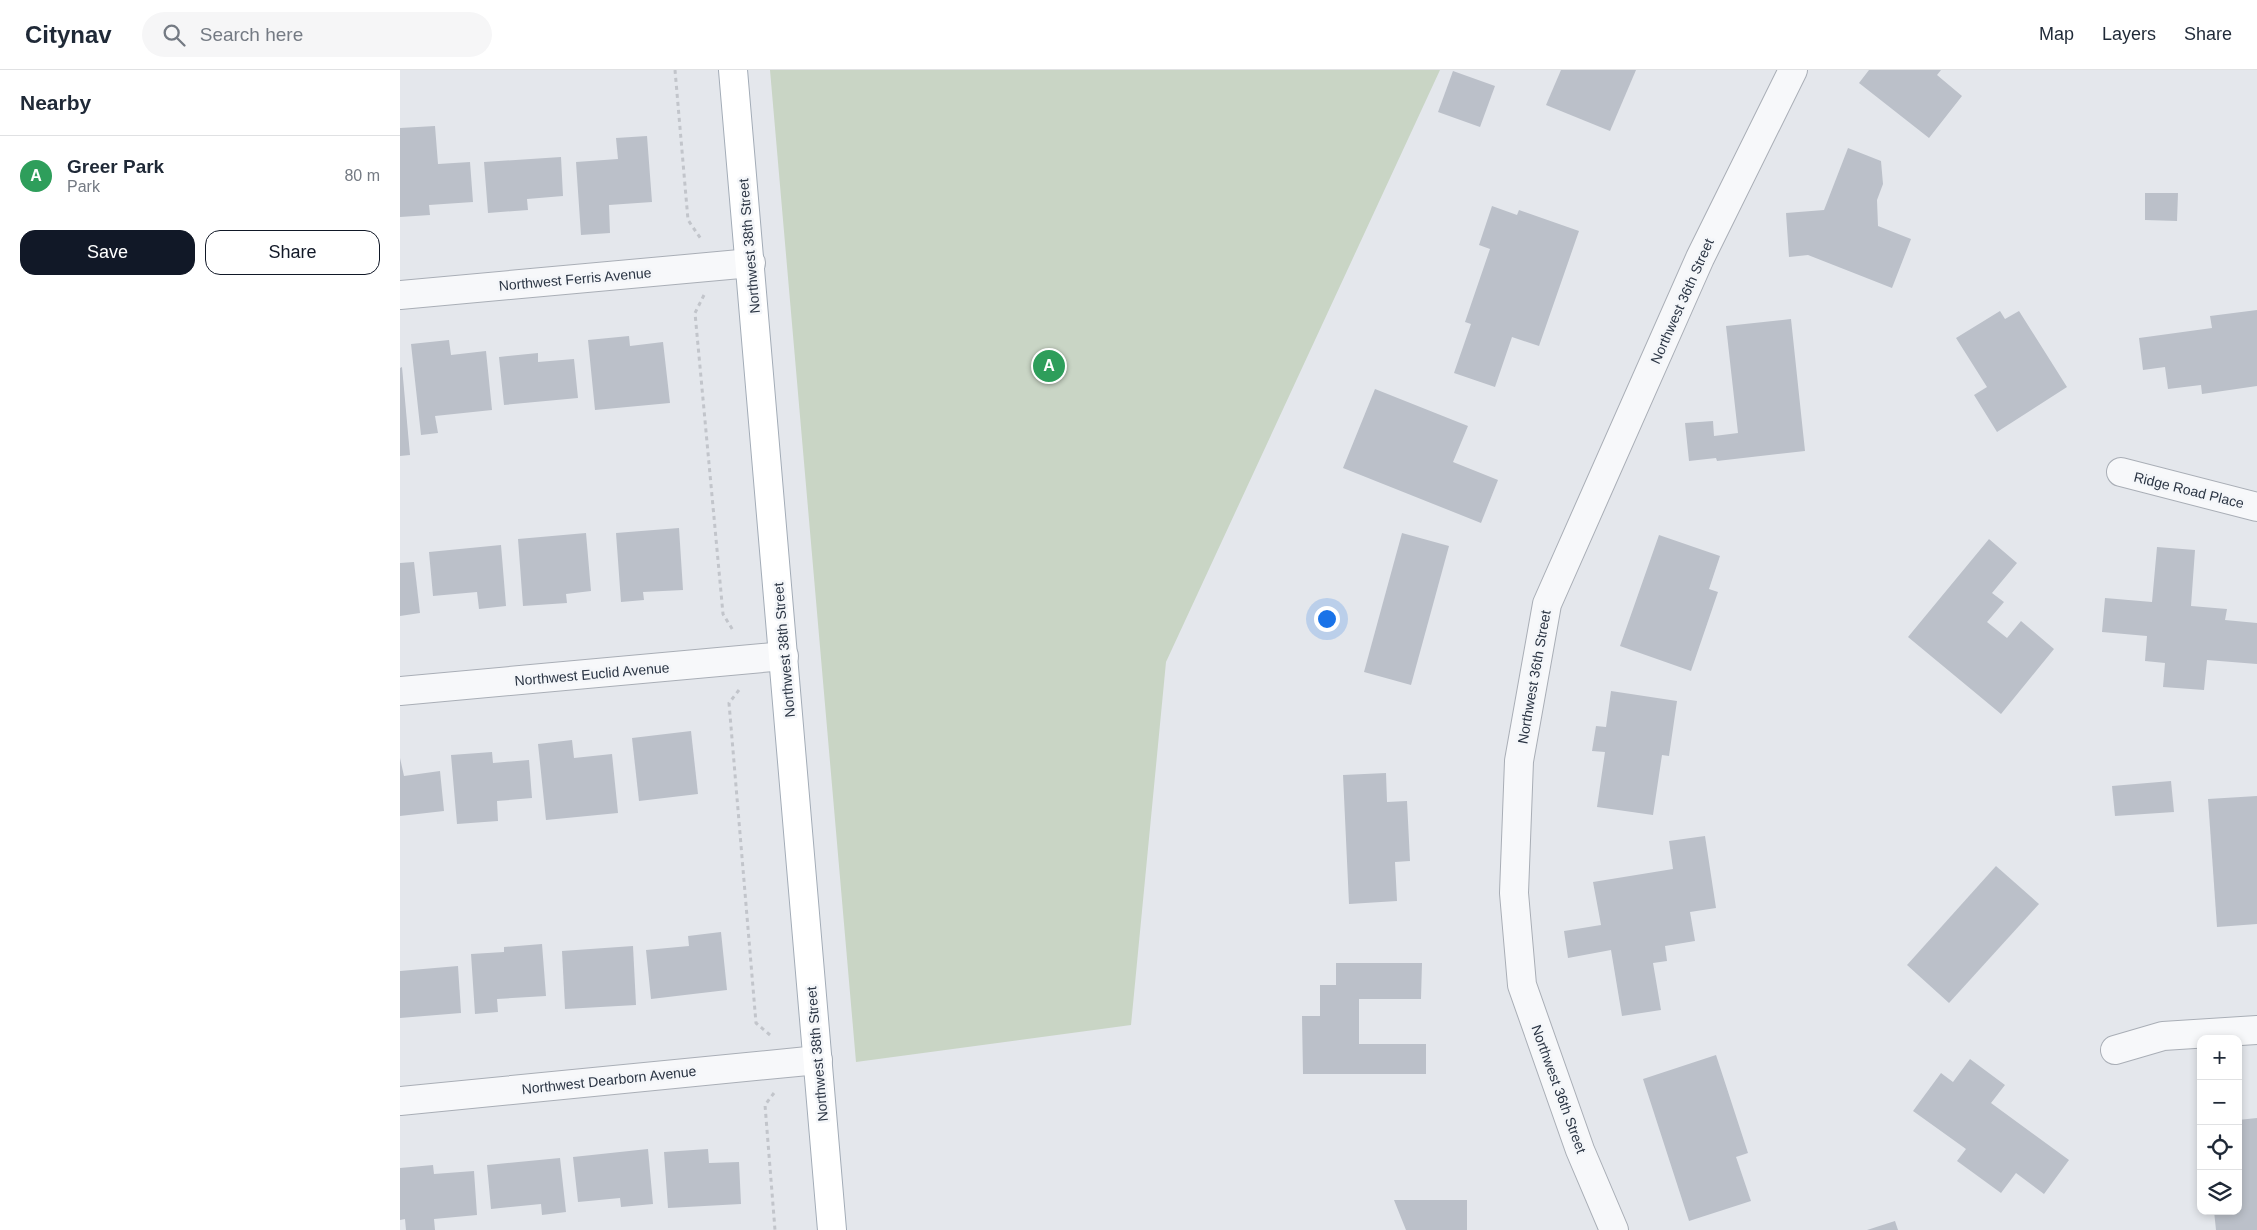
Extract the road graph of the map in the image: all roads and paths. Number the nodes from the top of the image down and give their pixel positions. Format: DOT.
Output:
graph roads {
  1 [pos="733,70"];
  2 [pos="1793,70"];
  3 [pos="751,263"];
  4 [pos="400,295"];
  5 [pos="2121,472"];
  6 [pos="2257,507"];
  7 [pos="784,656"];
  8 [pos="400,691"];
  9 [pos="2257,1030"];
  10 [pos="2115,1050"];
  11 [pos="818,1060"];
  12 [pos="400,1101"];
  13 [pos="832,1230"];
  14 [pos="1614,1230"];
  1 -- 3 [label="main road, Northwest 38th Street"];
  2 -- 14 [label="street, Northwest 36th Street"];
  3 -- 4 [label="street, Northwest Ferris Avenue"];
  3 -- 7 [label="main road, Northwest 38th Street"];
  5 -- 6 [label="street, Ridge Road Place"];
  7 -- 8 [label="street, Northwest Euclid Avenue"];
  7 -- 11 [label="main road, Northwest 38th Street"];
  9 -- 10 [label="street"];
  11 -- 12 [label="street, Northwest Dearborn Avenue"];
  11 -- 13 [label="main road, Northwest 38th Street"];
}
